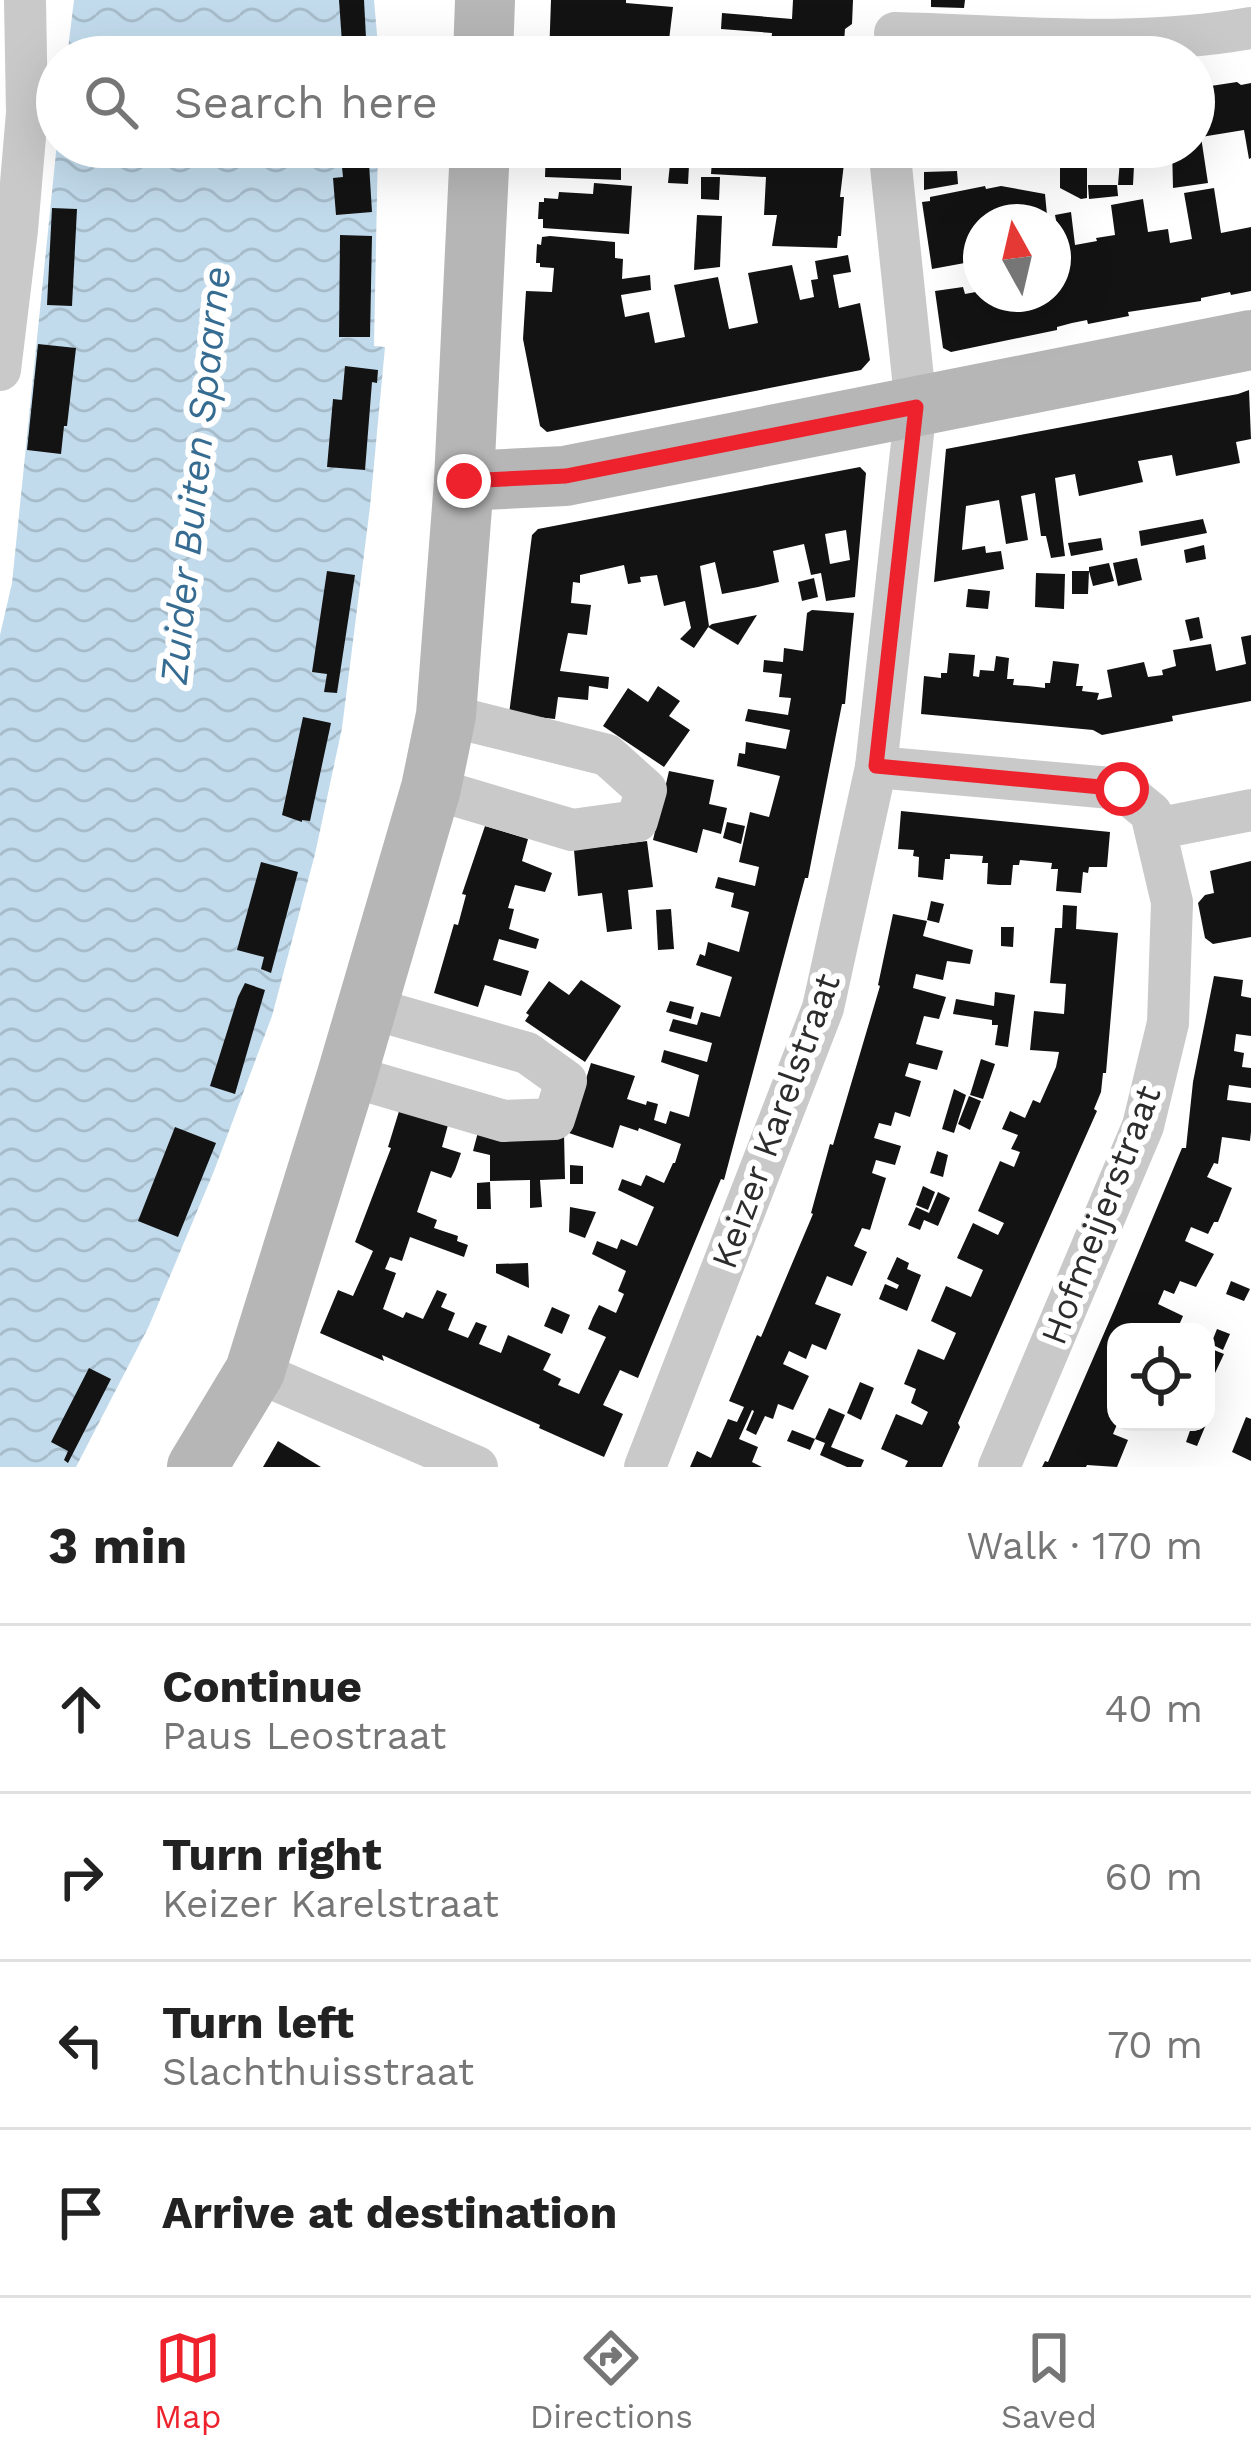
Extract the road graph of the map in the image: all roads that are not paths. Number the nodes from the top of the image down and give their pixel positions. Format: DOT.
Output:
graph roads {
  1 [pos="25,0"];
  2 [pos="485,0"];
  3 [pos="1251,28"];
  4 [pos="895,30"];
  5 [pos="484,36"];
  6 [pos="1043,36"];
  7 [pos="1209,36"];
  8 [pos="479,168"];
  9 [pos="891,168"];
  10 [pos="9,230"];
  11 [pos="1251,340"];
  12 [pos="0,370"];
  13 [pos="916,407"];
  14 [pos="464,481"];
  15 [pos="446,715"];
  16 [pos="876,766"];
  17 [pos="431,788"];
  18 [pos="1251,810"];
  19 [pos="1153,821"];
  20 [pos="368,1007"];
  21 [pos="347,1076"];
  22 [pos="254,1371"];
  23 [pos="196,1467"];
  24 [pos="477,1467"];
  25 [pos="645,1467"];
  26 [pos="999,1467"];
  1 -- 10 [label="street"];
  2 -- 5 [label="main road"];
  3 -- 7 [label="street"];
  4 -- 6 [label="street"];
  8 -- 14 [label="main road"];
  9 -- 13 [label="street, Keizer Karelstraat"];
  10 -- 12 [label="street"];
  11 -- 13 [label="main road"];
  13 -- 14 [label="main road"];
  13 -- 16 [label="street, Keizer Karelstraat"];
  14 -- 15 [label="main road"];
  15 -- 17 [label="main road"];
  15 -- 17 [label="street"];
  16 -- 19 [label="street"];
  16 -- 25 [label="street, Keizer Karelstraat"];
  17 -- 20 [label="main road"];
  18 -- 19 [label="street"];
  19 -- 26 [label="street, Hofmeijerstraat"];
  20 -- 21 [label="main road"];
  20 -- 21 [label="street"];
  21 -- 22 [label="main road"];
  22 -- 23 [label="main road"];
  22 -- 24 [label="street"];
}
